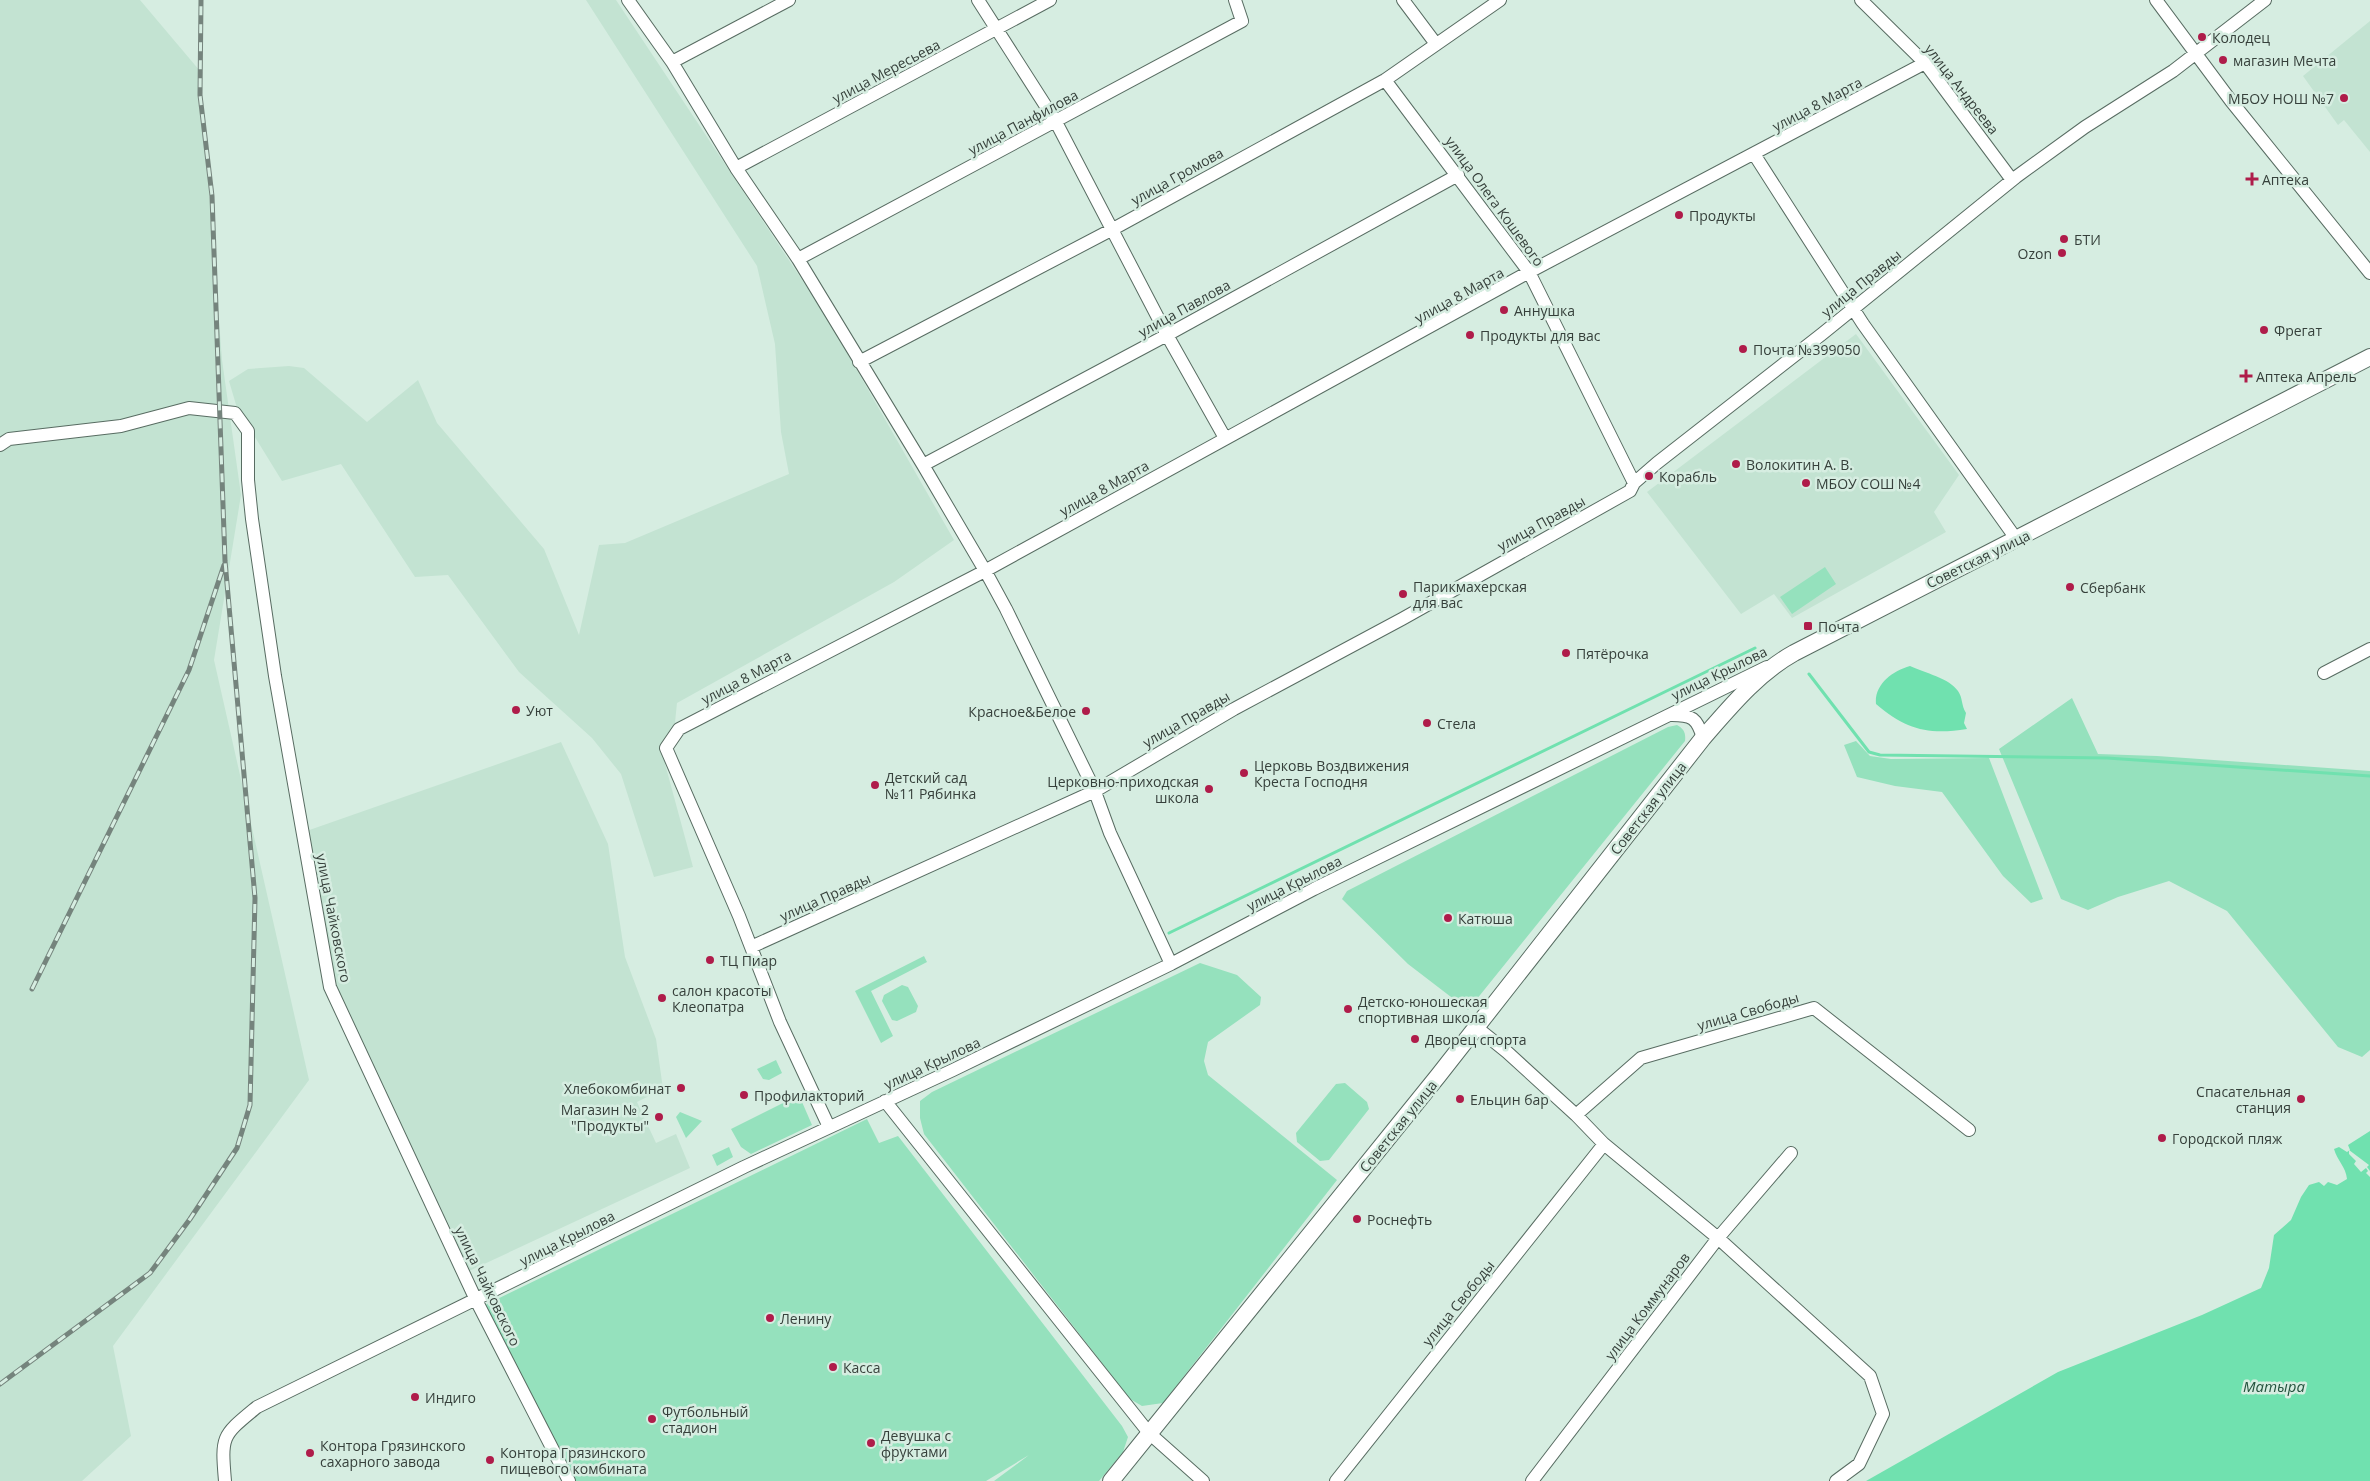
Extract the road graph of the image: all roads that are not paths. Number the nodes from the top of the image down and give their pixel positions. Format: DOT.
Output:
graph roads {
  1 [pos="628,0"];
  2 [pos="789,0"];
  3 [pos="978,0"];
  4 [pos="1050,0"];
  5 [pos="1235,0"];
  6 [pos="1403,0"];
  7 [pos="1500,0"];
  8 [pos="1861,0"];
  9 [pos="2156,0"];
  10 [pos="2265,0"];
  11 [pos="996,28"];
  12 [pos="1436,44"];
  13 [pos="2196,54"];
  14 [pos="672,62"];
  15 [pos="1925,64"];
  16 [pos="1385,80"];
  17 [pos="1056,122"];
  18 [pos="1754,154"];
  19 [pos="736,168"];
  20 [pos="1458,175"];
  21 [pos="2012,180"];
  22 [pos="1113,229"];
  23 [pos="798,259"];
  24 [pos="1530,272"];
  25 [pos="2370,273"];
  26 [pos="1853,308"];
  27 [pos="1167,335"];
  28 [pos="2370,357"];
  29 [pos="859,362"];
  30 [pos="1225,438"];
  31 [pos="0,445"];
  32 [pos="923,465"];
  33 [pos="1634,483"];
  34 [pos="2017,540"];
  35 [pos="985,571"];
  36 [pos="2370,649"];
  37 [pos="1782,659"];
  38 [pos="2324,673"];
  39 [pos="1669,714"];
  40 [pos="1703,738"];
  41 [pos="1095,790"];
  42 [pos="751,947"];
  43 [pos="1171,964"];
  44 [pos="1476,1027"];
  45 [pos="886,1101"];
  46 [pos="1576,1115"];
  47 [pos="829,1127"];
  48 [pos="1969,1130"];
  49 [pos="1604,1144"];
  50 [pos="1791,1153"];
  51 [pos="1718,1238"];
  52 [pos="476,1300"];
  53 [pos="1149,1433"];
  54 [pos="225,1481"];
  55 [pos="569,1481"];
  56 [pos="1111,1481"];
  57 [pos="1203,1481"];
  58 [pos="1336,1481"];
  59 [pos="1532,1481"];
  60 [pos="1836,1481"];
  1 -- 14 [label="street"];
  2 -- 14 [label="street"];
  3 -- 11 [label="street"];
  4 -- 11 [label="street, улица Мересьева"];
  5 -- 17 [label="street, улица Панфилова"];
  6 -- 12 [label="street"];
  7 -- 12 [label="street, улица Громова"];
  8 -- 15 [label="street, улица Андреева"];
  9 -- 13 [label="street"];
  10 -- 13 [label="street, улица Правды"];
  11 -- 17 [label="street"];
  11 -- 19 [label="street, улица Мересьева"];
  12 -- 16 [label="street, улица Громова"];
  13 -- 21 [label="street, улица Правды"];
  13 -- 25 [label="street"];
  14 -- 19 [label="street"];
  15 -- 18 [label="street, улица 8 Марта"];
  15 -- 21 [label="street, улица Андреева"];
  16 -- 20 [label="street, улица Олега Кошевого"];
  16 -- 22 [label="street, улица Громова"];
  17 -- 22 [label="street"];
  17 -- 23 [label="street, улица Панфилова"];
  18 -- 24 [label="street, улица 8 Марта"];
  18 -- 26 [label="street"];
  19 -- 23 [label="street"];
  20 -- 24 [label="street, улица Олега Кошевого"];
  20 -- 27 [label="street, улица Павлова"];
  21 -- 26 [label="street, улица Правды"];
  22 -- 27 [label="street"];
  22 -- 29 [label="street, улица Громова"];
  23 -- 29 [label="street"];
  24 -- 30 [label="street, улица 8 Марта"];
  24 -- 33 [label="street, улица Олега Кошевого"];
  26 -- 33 [label="street, улица Правды"];
  26 -- 34 [label="street"];
  27 -- 30 [label="street"];
  27 -- 32 [label="street, улица Павлова"];
  28 -- 34 [label="main road, Советская улица"];
  29 -- 32 [label="street"];
  30 -- 35 [label="street, улица 8 Марта"];
  31 -- 52 [label="street, улица Чайковского"];
  32 -- 35 [label="street"];
  33 -- 41 [label="street, улица Правды"];
  34 -- 37 [label="main road, Советская улица"];
  35 -- 41 [label="street"];
  35 -- 42 [label="street, улица 8 Марта"];
  36 -- 38 [label="street"];
  37 -- 39 [label="street, улица Крылова"];
  37 -- 40 [label="main road, Советская улица"];
  39 -- 40 [label="street, улица Крылова"];
  39 -- 43 [label="street, улица Крылова"];
  40 -- 44 [label="main road, Советская улица"];
  41 -- 42 [label="street, улица Правды"];
  41 -- 43 [label="street"];
  42 -- 47 [label="street, улица 8 Марта"];
  43 -- 45 [label="street, улица Крылова"];
  44 -- 46 [label="street"];
  44 -- 53 [label="main road, Советская улица"];
  45 -- 47 [label="street, улица Крылова"];
  45 -- 53 [label="street"];
  46 -- 48 [label="street, улица Свободы"];
  46 -- 49 [label="street"];
  47 -- 52 [label="street, улица Крылова"];
  49 -- 51 [label="street"];
  49 -- 58 [label="street, улица Свободы"];
  50 -- 51 [label="street, улица Коммунаров"];
  51 -- 59 [label="street, улица Коммунаров"];
  51 -- 60 [label="street"];
  52 -- 54 [label="street, улица Крылова"];
  52 -- 55 [label="street, улица Чайковского"];
  53 -- 56 [label="main road, Советская улица"];
  53 -- 57 [label="street"];
}
